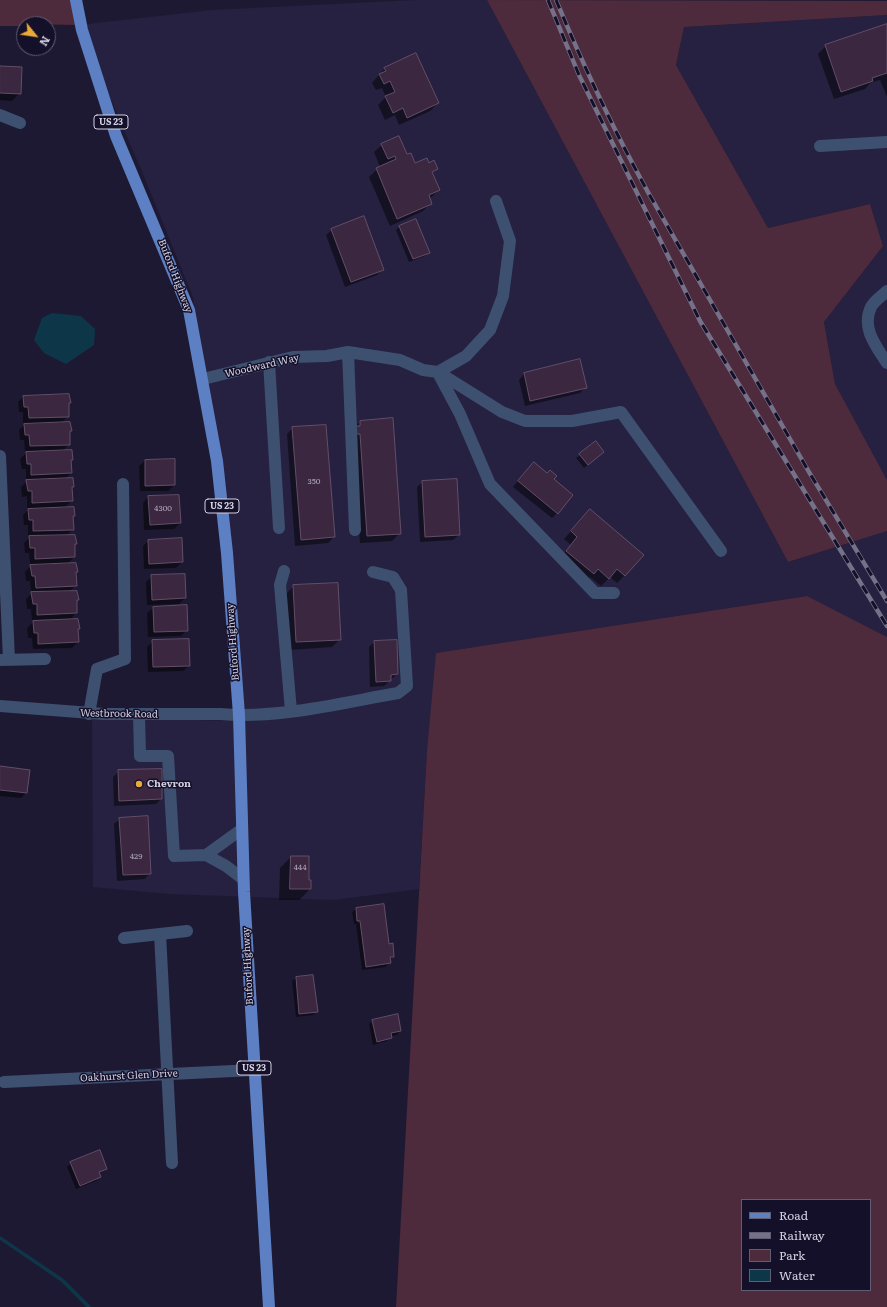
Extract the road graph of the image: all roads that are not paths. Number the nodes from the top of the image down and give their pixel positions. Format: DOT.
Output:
graph roads {
  1 [pos="76,0"];
  2 [pos="0,115"];
  3 [pos="20,123"];
  4 [pos="887,142"];
  5 [pos="820,146"];
  6 [pos="496,201"];
  7 [pos="887,291"];
  8 [pos="348,352"];
  9 [pos="269,362"];
  10 [pos="887,362"];
  11 [pos="438,372"];
  12 [pos="203,379"];
  13 [pos="0,456"];
  14 [pos="123,484"];
  15 [pos="279,528"];
  16 [pos="355,530"];
  17 [pos="721,551"];
  18 [pos="284,571"];
  19 [pos="373,572"];
  20 [pos="614,593"];
  21 [pos="44,659"];
  22 [pos="4,660"];
  23 [pos="0,706"];
  24 [pos="291,711"];
  25 [pos="89,714"];
  26 [pos="139,715"];
  27 [pos="239,715"];
  28 [pos="242,829"];
  29 [pos="206,855"];
  30 [pos="243,879"];
  31 [pos="187,931"];
  32 [pos="160,934"];
  33 [pos="124,938"];
  34 [pos="254,1070"];
  35 [pos="166,1075"];
  36 [pos="4,1082"];
  37 [pos="172,1163"];
  38 [pos="269,1307"];
  1 -- 12 [label="main road, Buford Highway / US 23"];
  2 -- 3 [label="street"];
  4 -- 5 [label="street"];
  6 -- 11 [label="street"];
  7 -- 10 [label="street"];
  8 -- 9 [label="street, Woodward Way"];
  8 -- 11 [label="street, Woodward Way"];
  8 -- 16 [label="street"];
  9 -- 12 [label="street, Woodward Way"];
  9 -- 15 [label="street"];
  11 -- 17 [label="street"];
  11 -- 20 [label="street"];
  12 -- 27 [label="main road, Buford Highway / US 23"];
  13 -- 22 [label="street"];
  14 -- 25 [label="street"];
  18 -- 24 [label="street"];
  19 -- 24 [label="street, Westbrook Road"];
  21 -- 22 [label="street"];
  23 -- 25 [label="street, Westbrook Road"];
  24 -- 27 [label="street, Westbrook Road"];
  25 -- 26 [label="street, Westbrook Road"];
  26 -- 27 [label="street, Westbrook Road"];
  26 -- 29 [label="street"];
  27 -- 28 [label="main road, Buford Highway / US 23"];
  28 -- 29 [label="street"];
  28 -- 30 [label="main road, Buford Highway / US 23"];
  29 -- 30 [label="street"];
  30 -- 34 [label="main road, Buford Highway / US 23"];
  31 -- 32 [label="street"];
  32 -- 33 [label="street"];
  32 -- 35 [label="street"];
  34 -- 35 [label="street, Oakhurst Glen Drive"];
  34 -- 38 [label="main road, Buford Highway / US 23"];
  35 -- 36 [label="street, Oakhurst Glen Drive"];
  35 -- 37 [label="street"];
}
